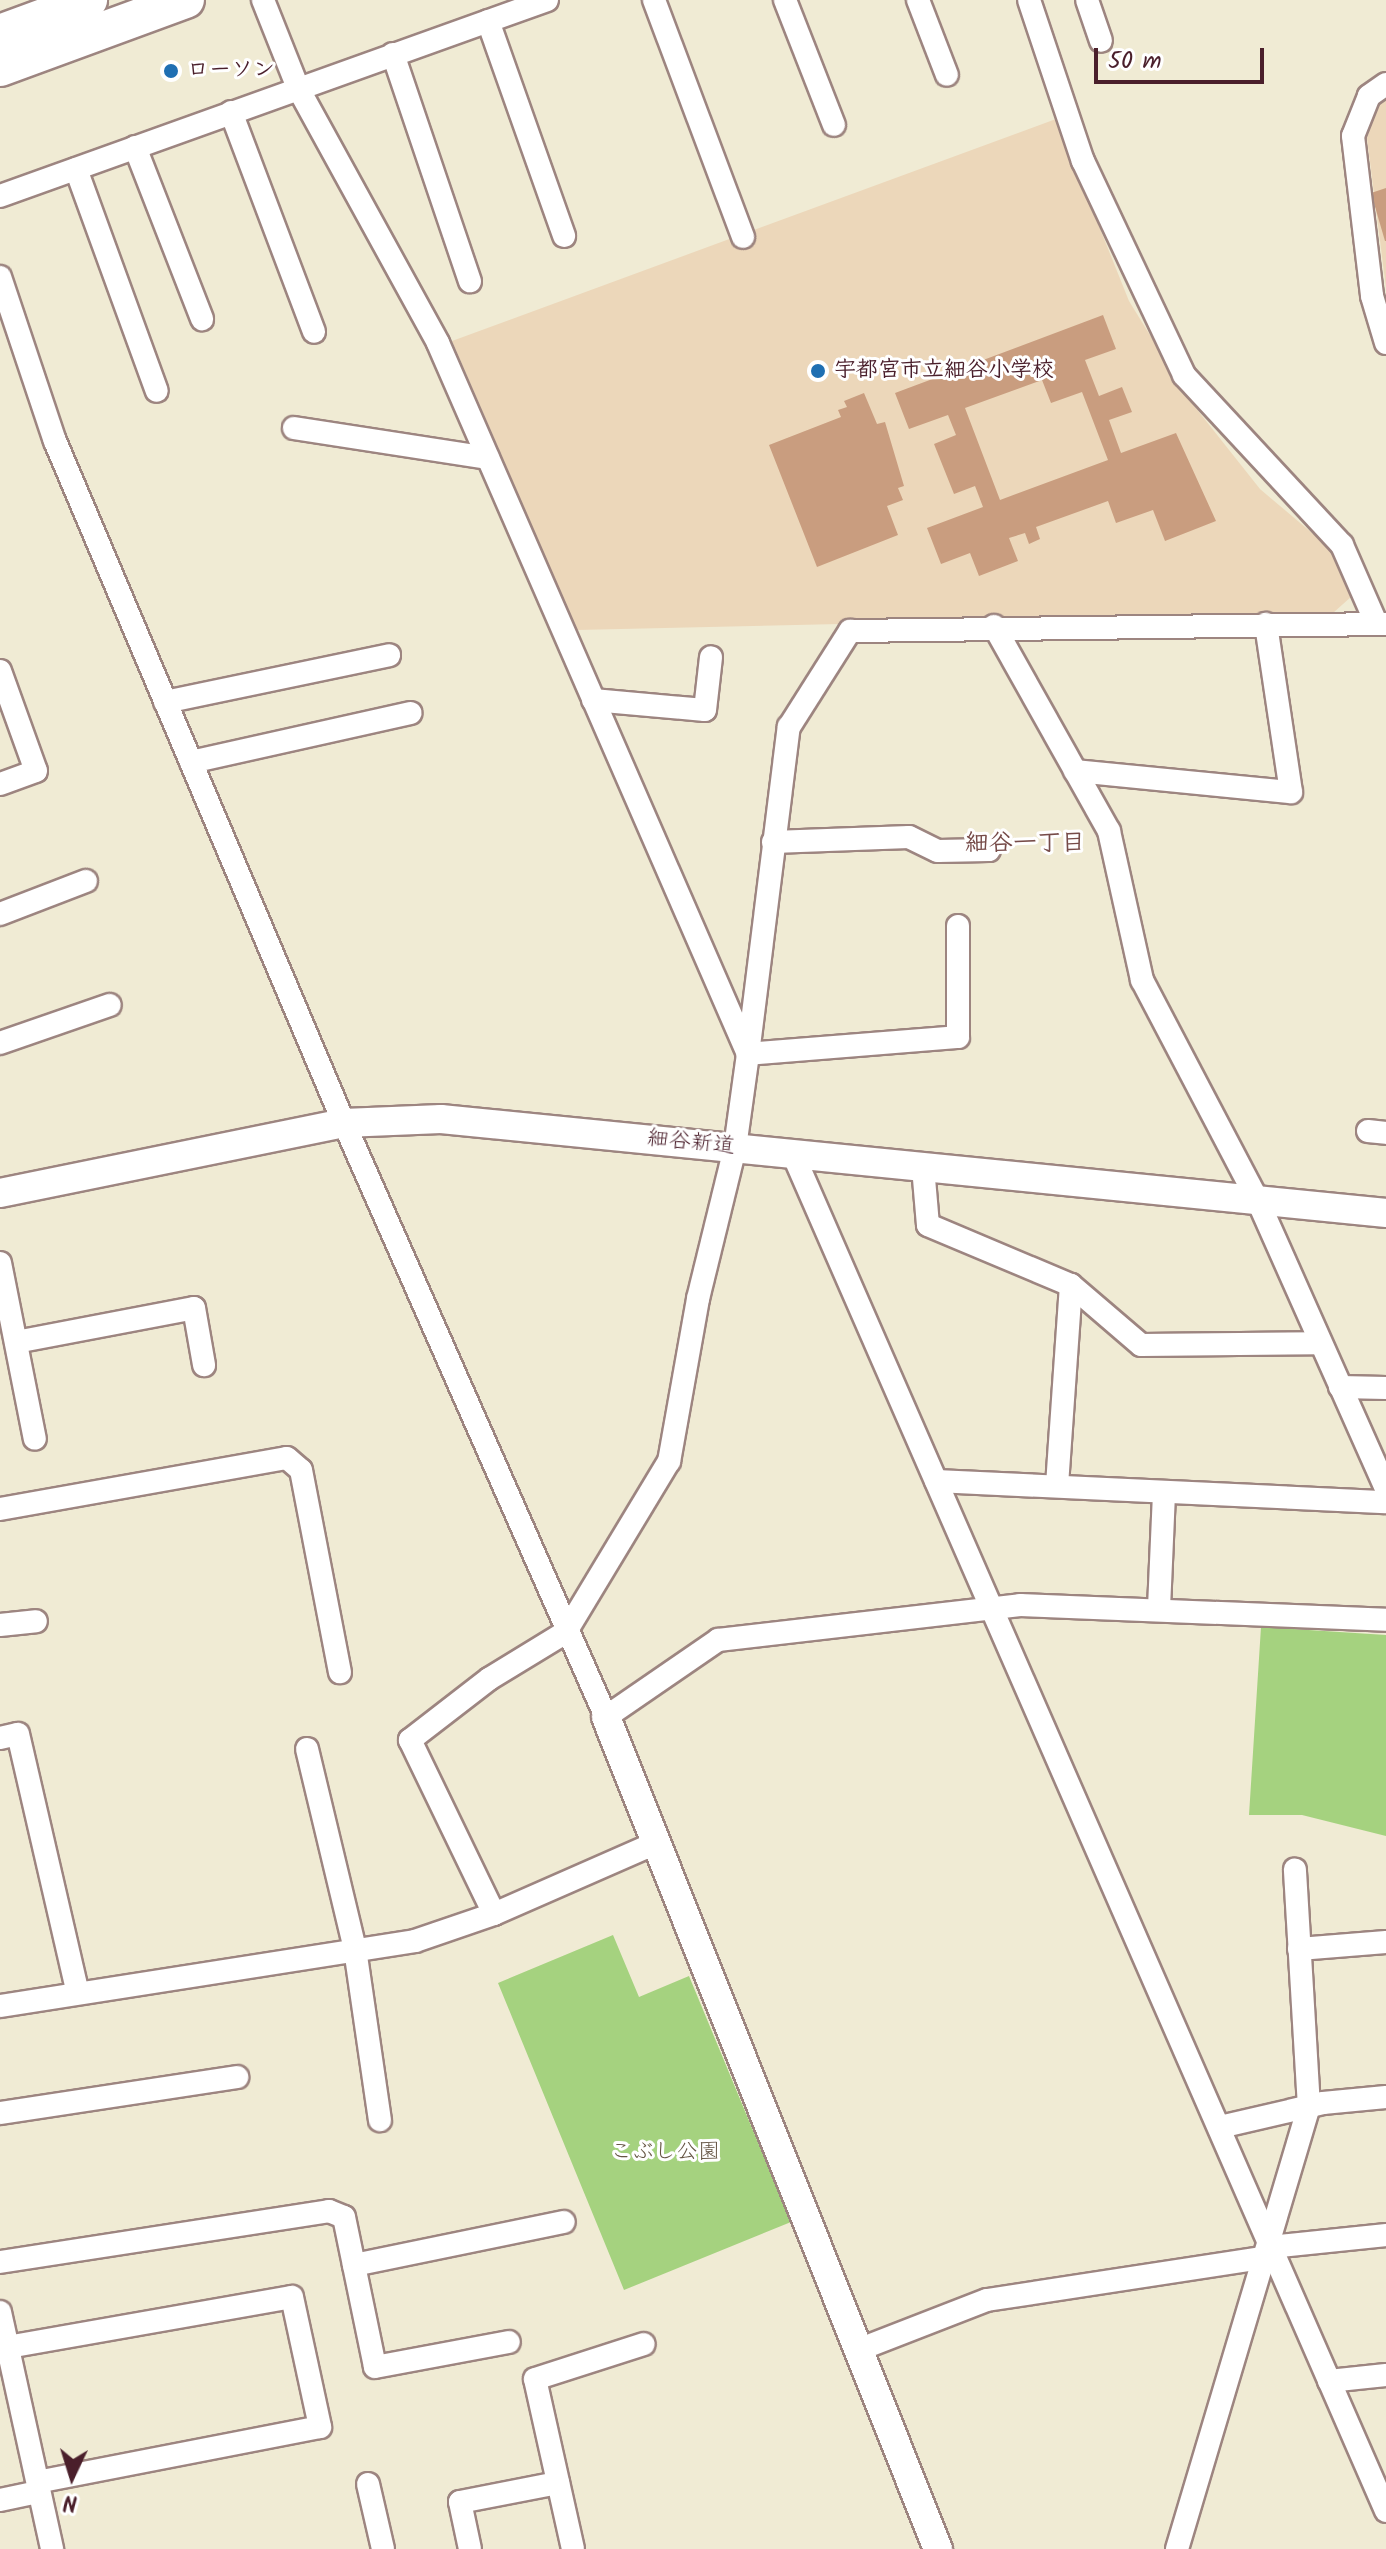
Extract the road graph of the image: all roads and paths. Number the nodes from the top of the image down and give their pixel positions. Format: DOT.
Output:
graph roads {
  1 [pos="89,0"];
  2 [pos="186,0"];
  3 [pos="263,0"];
  4 [pos="547,0"];
  5 [pos="654,0"];
  6 [pos="785,0"];
  7 [pos="918,0"];
  8 [pos="1029,0"];
  9 [pos="1087,0"];
  10 [pos="488,21"];
  11 [pos="0,33"];
  12 [pos="1101,41"];
  13 [pos="393,54"];
  14 [pos="0,68"];
  15 [pos="947,75"];
  16 [pos="1386,84"];
  17 [pos="298,88"];
  18 [pos="231,112"];
  19 [pos="834,125"];
  20 [pos="135,147"];
  21 [pos="76,169"];
  22 [pos="0,196"];
  23 [pos="564,236"];
  24 [pos="743,237"];
  25 [pos="0,277"];
  26 [pos="470,281"];
  27 [pos="202,319"];
  28 [pos="314,332"];
  29 [pos="1386,343"];
  30 [pos="157,391"];
  31 [pos="294,428"];
  32 [pos="488,458"];
  33 [pos="1381,623"];
  34 [pos="1266,624"];
  35 [pos="994,626"];
  36 [pos="389,655"];
  37 [pos="711,657"];
  38 [pos="0,671"];
  39 [pos="593,700"];
  40 [pos="165,702"];
  41 [pos="411,713"];
  42 [pos="191,762"];
  43 [pos="1075,771"];
  44 [pos="0,784"];
  45 [pos="773,842"];
  46 [pos="989,850"];
  47 [pos="86,881"];
  48 [pos="0,914"];
  49 [pos="958,926"];
  50 [pos="110,1005"];
  51 [pos="0,1043"];
  52 [pos="748,1054"];
  53 [pos="344,1123"];
  54 [pos="735,1148"];
  55 [pos="793,1154"];
  56 [pos="923,1167"];
  57 [pos="0,1193"];
  58 [pos="1258,1201"];
  59 [pos="1386,1213"];
  60 [pos="0,1263"];
  61 [pos="1071,1285"];
  62 [pos="16,1342"];
  63 [pos="1318,1343"];
  64 [pos="204,1365"];
  65 [pos="1340,1387"];
  66 [pos="1386,1388"];
  67 [pos="35,1439"];
  68 [pos="936,1481"];
  69 [pos="1057,1485"];
  70 [pos="1386,1489"];
  71 [pos="1164,1492"];
  72 [pos="1386,1502"];
  73 [pos="0,1509"];
  74 [pos="994,1608"];
  75 [pos="1159,1608"];
  76 [pos="1386,1620"];
  77 [pos="36,1621"];
  78 [pos="0,1625"];
  79 [pos="566,1632"];
  80 [pos="340,1672"];
  81 [pos="606,1717"];
  82 [pos="0,1738"];
  83 [pos="307,1749"];
  84 [pos="656,1843"];
  85 [pos="1295,1869"];
  86 [pos="494,1914"];
  87 [pos="1386,1942"];
  88 [pos="355,1949"];
  89 [pos="1299,1949"];
  90 [pos="77,1990"];
  91 [pos="0,2006"];
  92 [pos="237,2077"];
  93 [pos="1386,2097"];
  94 [pos="1309,2107"];
  95 [pos="0,2113"];
  96 [pos="380,2120"];
  97 [pos="1220,2127"];
  98 [pos="564,2222"];
  99 [pos="1386,2235"];
  100 [pos="1266,2248"];
  101 [pos="0,2262"];
  102 [pos="354,2265"];
  103 [pos="0,2312"];
  104 [pos="509,2342"];
  105 [pos="644,2344"];
  106 [pos="8,2347"];
  107 [pos="858,2350"];
  108 [pos="1386,2375"];
  109 [pos="1329,2381"];
  110 [pos="558,2483"];
  111 [pos="368,2484"];
  112 [pos="38,2487"];
  113 [pos="0,2500"];
  114 [pos="1386,2511"];
  115 [pos="52,2549"];
  116 [pos="383,2549"];
  117 [pos="470,2549"];
  118 [pos="573,2549"];
  119 [pos="938,2549"];
  120 [pos="1177,2549"];
  1 -- 11 [label="main road"];
  2 -- 14 [label="main road"];
  3 -- 17 [label="street"];
  4 -- 10 [label="street"];
  5 -- 24 [label="street"];
  6 -- 19 [label="street"];
  7 -- 15 [label="street"];
  8 -- 33 [label="street"];
  9 -- 12 [label="street"];
  10 -- 13 [label="street"];
  10 -- 23 [label="street"];
  13 -- 17 [label="street"];
  13 -- 26 [label="street"];
  16 -- 29 [label="street"];
  17 -- 18 [label="street"];
  17 -- 32 [label="street"];
  18 -- 20 [label="street"];
  18 -- 28 [label="street"];
  20 -- 21 [label="street"];
  20 -- 27 [label="street"];
  21 -- 22 [label="street"];
  21 -- 30 [label="street"];
  25 -- 40 [label="street"];
  31 -- 32 [label="street"];
  32 -- 39 [label="street"];
  33 -- 34 [label="street"];
  34 -- 35 [label="street"];
  34 -- 43 [label="street"];
  35 -- 43 [label="street"];
  35 -- 45 [label="street"];
  36 -- 40 [label="street"];
  37 -- 39 [label="street"];
  38 -- 44 [label="street"];
  39 -- 52 [label="street"];
  40 -- 42 [label="street"];
  41 -- 42 [label="street"];
  42 -- 53 [label="street"];
  43 -- 58 [label="street"];
  45 -- 46 [label="street"];
  45 -- 52 [label="street"];
  47 -- 48 [label="street"];
  49 -- 52 [label="street"];
  50 -- 51 [label="street"];
  52 -- 54 [label="street"];
  53 -- 54 [label="street, 細谷新道"];
  53 -- 57 [label="street, 細谷新道"];
  53 -- 79 [label="street"];
  54 -- 55 [label="street, 細谷新道"];
  54 -- 79 [label="street"];
  55 -- 56 [label="street, 細谷新道"];
  55 -- 68 [label="street"];
  56 -- 58 [label="street, 細谷新道"];
  56 -- 61 [label="street"];
  58 -- 59 [label="street, 細谷新道"];
  58 -- 63 [label="street"];
  60 -- 62 [label="street"];
  61 -- 63 [label="street"];
  61 -- 69 [label="street"];
  62 -- 64 [label="street"];
  62 -- 67 [label="street"];
  63 -- 65 [label="street"];
  65 -- 66 [label="street"];
  65 -- 70 [label="street"];
  68 -- 69 [label="street"];
  68 -- 74 [label="street"];
  69 -- 71 [label="street"];
  71 -- 72 [label="street"];
  71 -- 75 [label="street"];
  73 -- 80 [label="street"];
  74 -- 75 [label="street"];
  74 -- 81 [label="street"];
  74 -- 97 [label="street"];
  75 -- 76 [label="street"];
  77 -- 78 [label="street"];
  79 -- 81 [label="street"];
  79 -- 86 [label="street"];
  81 -- 84 [label="street"];
  82 -- 90 [label="street"];
  83 -- 88 [label="street"];
  84 -- 86 [label="street"];
  84 -- 107 [label="street"];
  85 -- 89 [label="street"];
  86 -- 88 [label="street"];
  87 -- 89 [label="street"];
  88 -- 90 [label="street"];
  88 -- 96 [label="street"];
  89 -- 94 [label="street"];
  90 -- 91 [label="street"];
  92 -- 95 [label="street"];
  93 -- 94 [label="street"];
  94 -- 97 [label="street"];
  94 -- 100 [label="street"];
  97 -- 100 [label="street"];
  98 -- 102 [label="street"];
  99 -- 100 [label="street"];
  100 -- 107 [label="street"];
  100 -- 109 [label="street"];
  100 -- 120 [label="street"];
  101 -- 102 [label="street"];
  102 -- 104 [label="street"];
  103 -- 106 [label="street"];
  105 -- 110 [label="street"];
  106 -- 112 [label="street"];
  106 -- 112 [label="street"];
  107 -- 119 [label="street"];
  108 -- 109 [label="street"];
  109 -- 114 [label="street"];
  110 -- 117 [label="street"];
  110 -- 118 [label="street"];
  111 -- 116 [label="street"];
  112 -- 113 [label="street"];
  112 -- 115 [label="street"];
}
